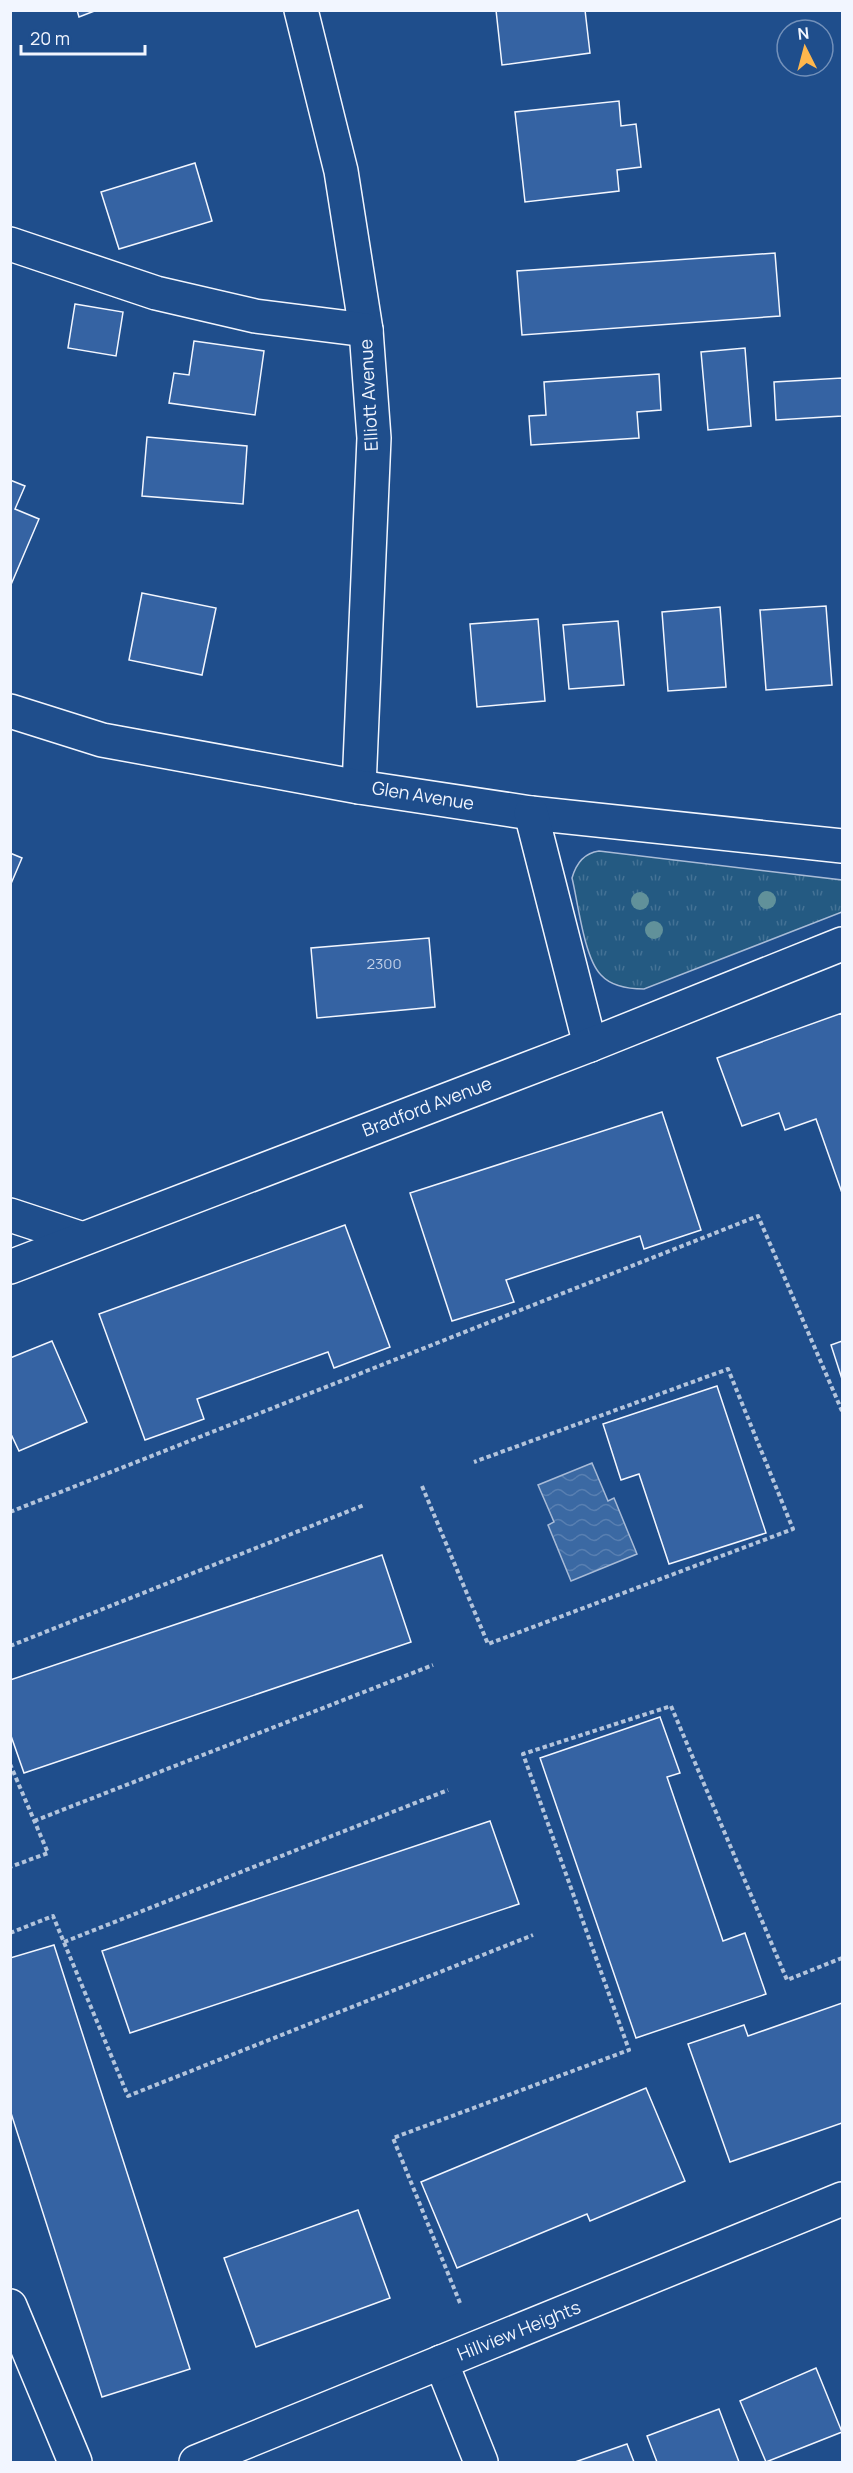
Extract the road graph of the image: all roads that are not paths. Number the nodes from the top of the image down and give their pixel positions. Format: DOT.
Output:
graph roads {
  1 [pos="301,10"];
  2 [pos="10,244"];
  3 [pos="366,330"];
  4 [pos="10,711"];
  5 [pos="359,787"];
  6 [pos="531,813"];
  7 [pos="843,846"];
  8 [pos="843,944"];
  9 [pos="590,1045"];
  10 [pos="10,1215"];
  11 [pos="80,1238"];
  12 [pos="10,1267"];
  13 [pos="843,2199"];
  14 [pos="10,2306"];
  15 [pos="441,2362"];
  16 [pos="75,2463"];
  17 [pos="196,2463"];
  18 [pos="481,2463"];
  1 -- 3 [label="street, Elliott Avenue"];
  2 -- 3 [label="street"];
  3 -- 5 [label="street, Elliott Avenue"];
  4 -- 5 [label="street, Glen Avenue"];
  5 -- 6 [label="street, Glen Avenue"];
  6 -- 7 [label="street, Glen Avenue"];
  6 -- 9 [label="street"];
  8 -- 9 [label="street, Bradford Avenue"];
  9 -- 11 [label="street, Bradford Avenue"];
  10 -- 11 [label="street"];
  11 -- 12 [label="street, Bradford Avenue"];
  13 -- 15 [label="street, Hillview Heights"];
  14 -- 16 [label="street"];
  15 -- 17 [label="street, Hillview Heights"];
  15 -- 18 [label="street"];
}
